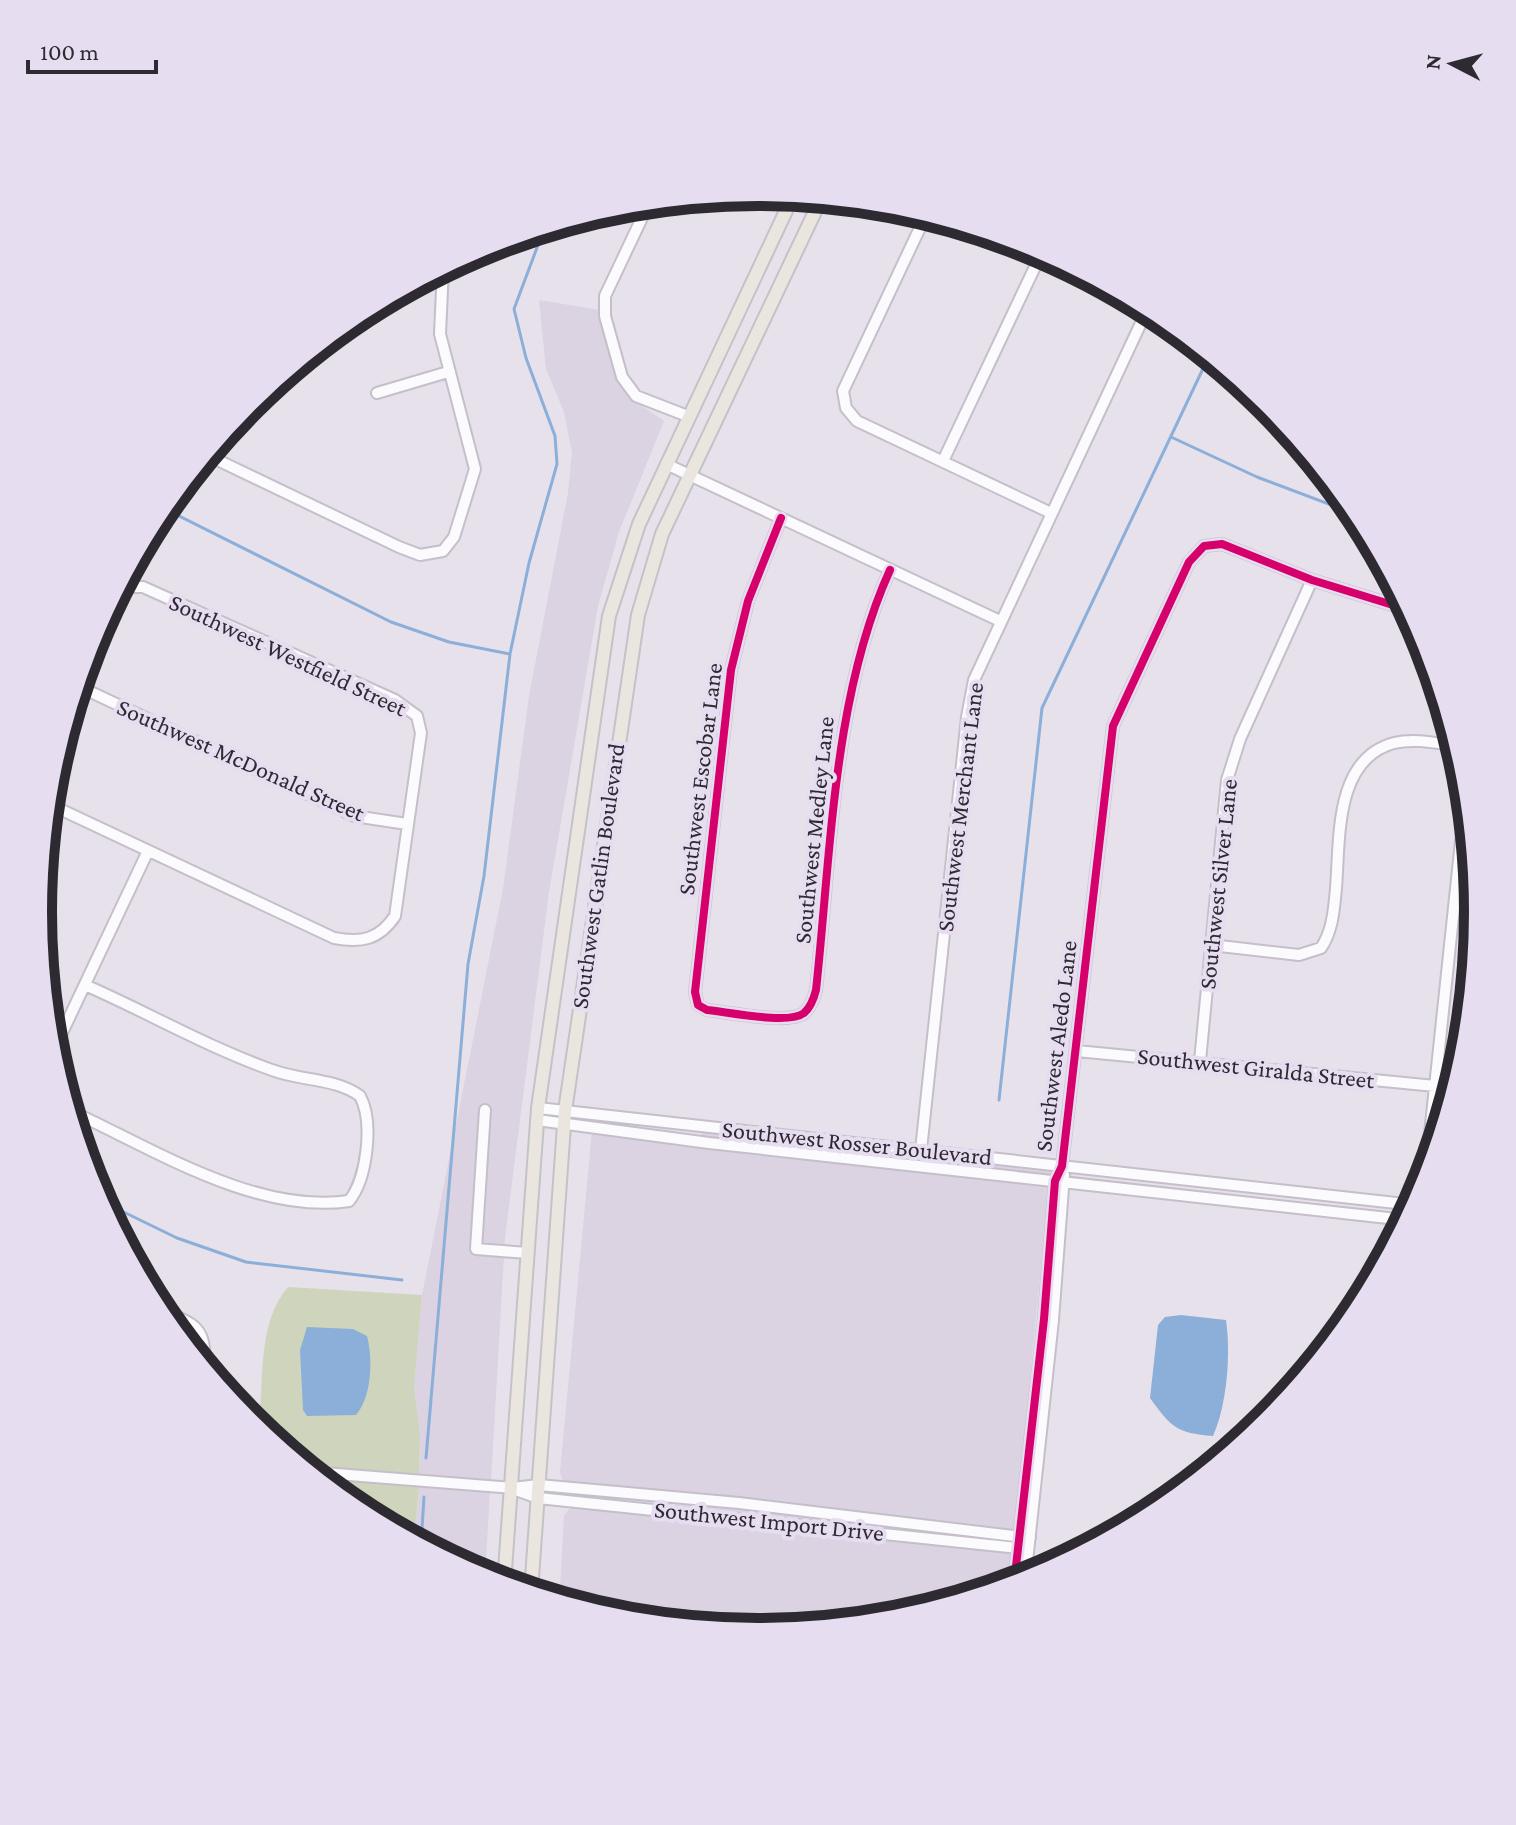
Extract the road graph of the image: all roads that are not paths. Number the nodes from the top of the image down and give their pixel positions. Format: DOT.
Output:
graph roads {
  1 [pos="788,207"];
  2 [pos="816,209"];
  3 [pos="643,217"];
  4 [pos="921,226"];
  5 [pos="1036,264"];
  6 [pos="442,281"];
  7 [pos="1142,320"];
  8 [pos="448,372"];
  9 [pos="377,393"];
  10 [pos="690,417"];
  11 [pos="217,460"];
  12 [pos="943,461"];
  13 [pos="666,464"];
  14 [pos="690,475"];
  15 [pos="1051,513"];
  16 [pos="781,518"];
  17 [pos="890,570"];
  18 [pos="1312,580"];
  19 [pos="132,587"];
  20 [pos="1393,605"];
  21 [pos="1000,621"];
  22 [pos="88,691"];
  23 [pos="1443,745"];
  24 [pos="60,809"];
  25 [pos="407,824"];
  26 [pos="1460,847"];
  27 [pos="147,853"];
  28 [pos="1211,945"];
  29 [pos="85,985"];
  30 [pos="812,1004"];
  31 [pos="63,1032"];
  32 [pos="1077,1051"];
  33 [pos="1200,1061"];
  34 [pos="1435,1086"];
  35 [pos="485,1110"];
  36 [pos="538,1114"];
  37 [pos="82,1116"];
  38 [pos="565,1117"];
  39 [pos="1431,1126"];
  40 [pos="921,1150"];
  41 [pos="1062,1166"];
  42 [pos="1060,1182"];
  43 [pos="1401,1204"];
  44 [pos="1394,1219"];
  45 [pos="528,1253"];
  46 [pos="182,1320"];
  47 [pos="205,1351"];
  48 [pos="329,1473"];
  49 [pos="539,1485"];
  50 [pos="512,1488"];
  51 [pos="538,1498"];
  52 [pos="1024,1543"];
  53 [pos="1025,1566"];
  54 [pos="1018,1569"];
  55 [pos="505,1571"];
  56 [pos="532,1581"];
  1 -- 10 [label="main road, Southwest Gatlin Boulevard"];
  2 -- 14 [label="main road, Southwest Gatlin Boulevard"];
  3 -- 10 [label="street"];
  4 -- 12 [label="street"];
  5 -- 12 [label="street"];
  6 -- 8 [label="street"];
  7 -- 15 [label="street, Southwest Merchant Lane"];
  8 -- 9 [label="street"];
  8 -- 11 [label="street"];
  10 -- 13 [label="main road, Southwest Gatlin Boulevard"];
  12 -- 15 [label="street"];
  13 -- 14 [label="street"];
  13 -- 36 [label="main road, Southwest Gatlin Boulevard"];
  14 -- 16 [label="street"];
  14 -- 38 [label="main road, Southwest Gatlin Boulevard"];
  15 -- 21 [label="street, Southwest Merchant Lane"];
  16 -- 17 [label="street"];
  16 -- 30 [label="street, Southwest Escobar Lane"];
  17 -- 21 [label="street"];
  17 -- 30 [label="street, Southwest Medley Lane"];
  18 -- 20 [label="street"];
  18 -- 28 [label="street, Southwest Silver Lane"];
  18 -- 32 [label="street, Southwest Aledo Lane"];
  19 -- 25 [label="street, Southwest Westfield Street"];
  21 -- 40 [label="street, Southwest Merchant Lane"];
  22 -- 25 [label="street, Southwest McDonald Street"];
  23 -- 28 [label="street"];
  24 -- 27 [label="street"];
  25 -- 27 [label="street"];
  26 -- 34 [label="street"];
  27 -- 29 [label="street"];
  28 -- 33 [label="street, Southwest Silver Lane"];
  29 -- 31 [label="street"];
  29 -- 37 [label="street"];
  32 -- 33 [label="street, Southwest Giralda Street"];
  32 -- 41 [label="street, Southwest Aledo Lane"];
  33 -- 34 [label="street, Southwest Giralda Street"];
  34 -- 39 [label="street"];
  35 -- 45 [label="street"];
  36 -- 38 [label="street, Southwest Rosser Boulevard"];
  36 -- 45 [label="main road, Southwest Gatlin Boulevard"];
  38 -- 40 [label="street, Southwest Rosser Boulevard"];
  38 -- 42 [label="street, Southwest Rosser Boulevard"];
  38 -- 49 [label="main road, Southwest Gatlin Boulevard"];
  40 -- 41 [label="street, Southwest Rosser Boulevard"];
  41 -- 42 [label="street, Southwest Aledo Lane"];
  41 -- 43 [label="street, Southwest Rosser Boulevard"];
  42 -- 44 [label="street, Southwest Rosser Boulevard"];
  42 -- 52 [label="street, Southwest Aledo Lane"];
  45 -- 50 [label="main road, Southwest Gatlin Boulevard"];
  46 -- 47 [label="street"];
  48 -- 50 [label="street, Southwest Import Drive"];
  49 -- 50 [label="street, Southwest Import Drive"];
  49 -- 51 [label="main road, Southwest Gatlin Boulevard"];
  49 -- 52 [label="street, Southwest Import Drive"];
  50 -- 51 [label="street, Southwest Import Drive"];
  50 -- 55 [label="main road, Southwest Gatlin Boulevard"];
  51 -- 52 [label="street, Southwest Import Drive"];
  51 -- 56 [label="main road, Southwest Gatlin Boulevard"];
  52 -- 53 [label="street, Southwest Aledo Lane"];
  52 -- 54 [label="street, Southwest Aledo Lane"];
}
